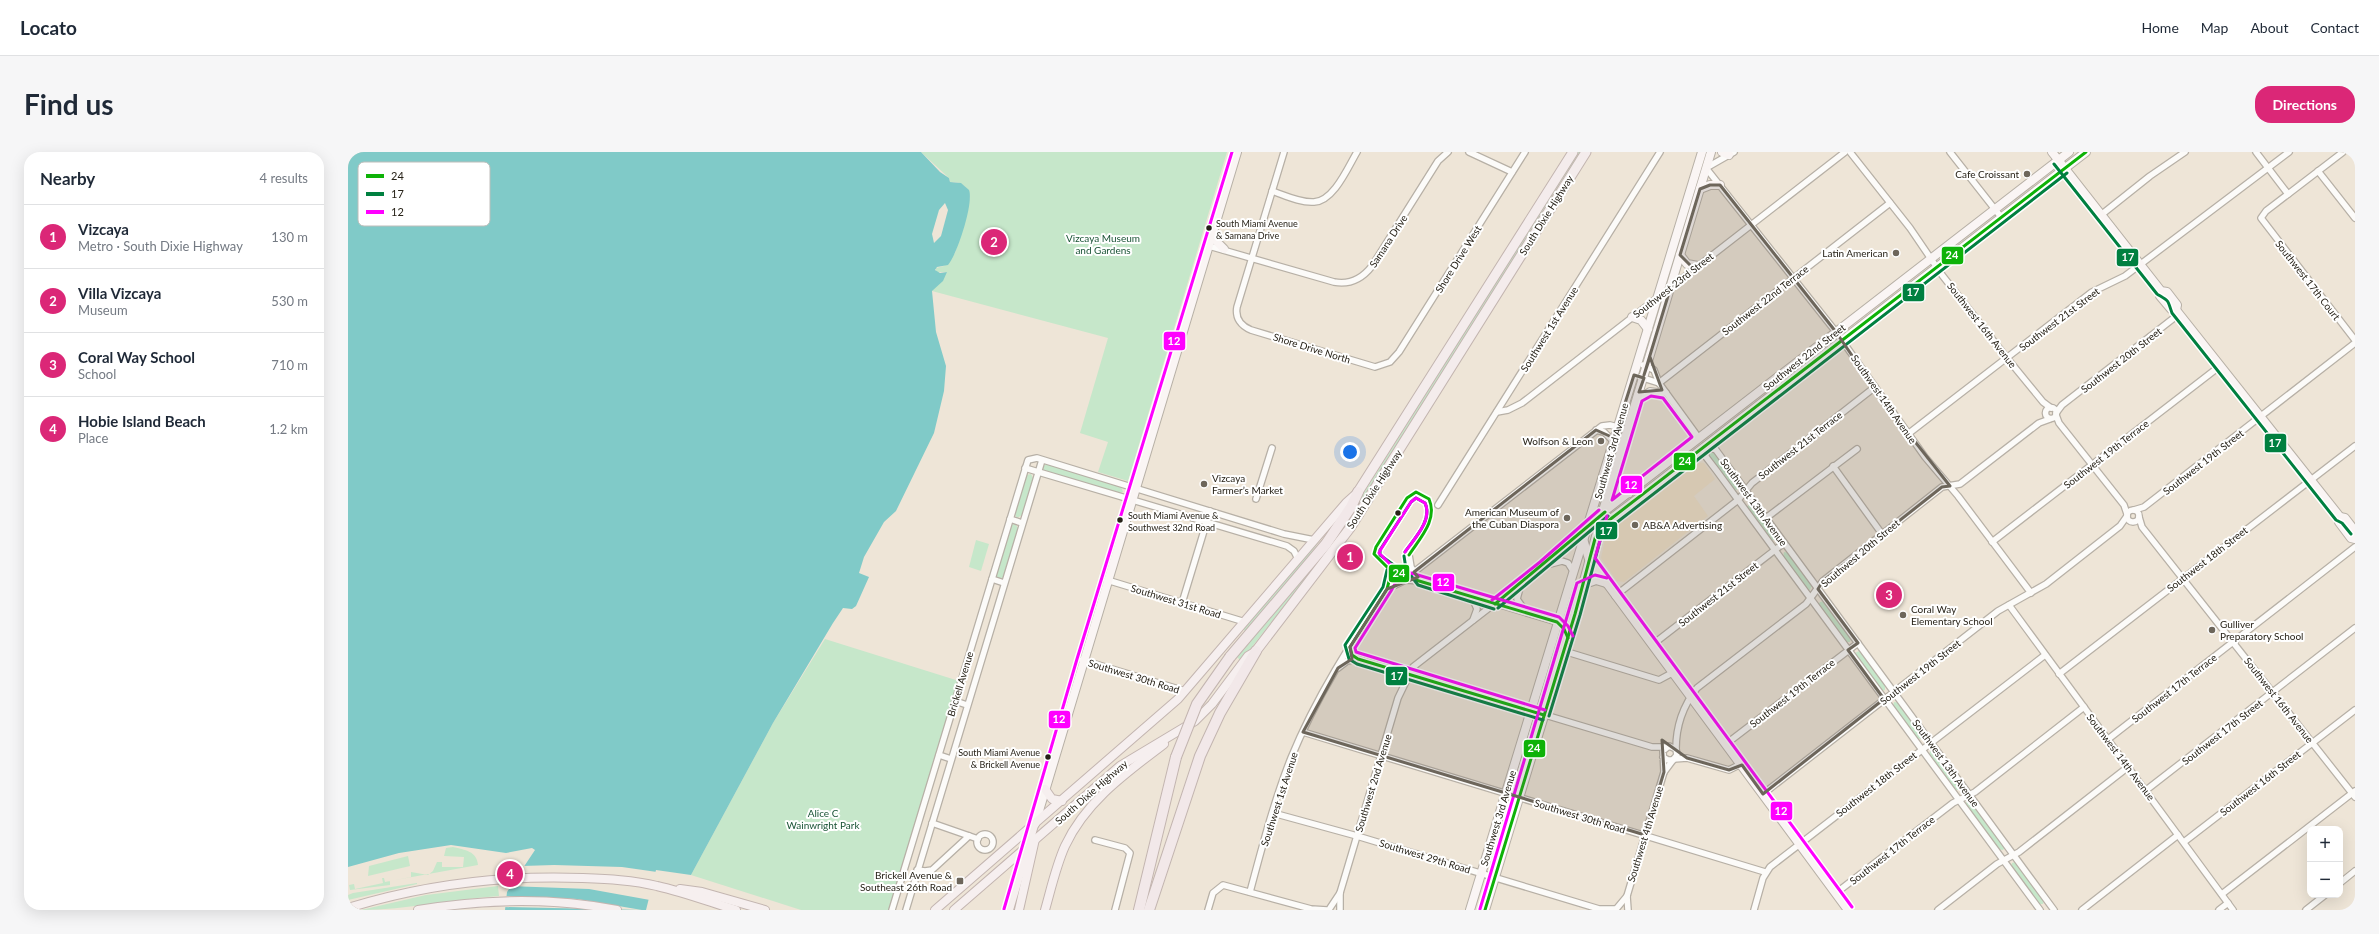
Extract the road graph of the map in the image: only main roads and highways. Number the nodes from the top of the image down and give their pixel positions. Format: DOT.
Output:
graph roads {
  1 [pos="1237,152"];
  2 [pos="1573,152"];
  3 [pos="1586,152"];
  4 [pos="1702,152"];
  5 [pos="1712,152"];
  6 [pos="2052,152"];
  7 [pos="2070,152"];
  8 [pos="2086,152"];
  9 [pos="2058,161"];
  10 [pos="1697,166"];
  11 [pos="1706,168"];
  12 [pos="2064,169"];
  13 [pos="1720,185"];
  14 [pos="1700,189"];
  15 [pos="1212,237"];
  16 [pos="1224,249"];
  17 [pos="1680,255"];
  18 [pos="1698,266"];
  19 [pos="1632,317"];
  20 [pos="1648,329"];
  21 [pos="1613,479"];
  22 [pos="1358,492"];
  23 [pos="1629,492"];
  24 [pos="1602,514"];
  25 [pos="2340,518"];
  26 [pos="1588,526"];
  27 [pos="2355,531"];
  28 [pos="1596,535"];
  29 [pos="1583,538"];
  30 [pos="2355,539"];
  31 [pos="1589,559"];
  32 [pos="1606,583"];
  33 [pos="1582,585"];
  34 [pos="1558,622"];
  35 [pos="1568,638"];
  36 [pos="1256,651"];
  37 [pos="1177,733"];
  38 [pos="1045,789"];
  39 [pos="1062,801"];
  40 [pos="1035,824"];
  41 [pos="1035,840"];
  42 [pos="1026,848"];
  43 [pos="1009,862"];
  44 [pos="1019,873"];
  45 [pos="658,886"];
  46 [pos="348,908"];
  47 [pos="418,910"];
  48 [pos="617,910"];
  49 [pos="736,910"];
  50 [pos="765,910"];
  51 [pos="935,910"];
  52 [pos="954,910"];
  53 [pos="1009,910"];
  54 [pos="1019,910"];
  55 [pos="1045,910"];
  56 [pos="1139,910"];
  57 [pos="1149,910"];
  58 [pos="1470,910"];
  59 [pos="1485,910"];
  60 [pos="1848,910"];
  1 -- 15 [label="main road"];
  2 -- 22 [label="highway, South Dixie Highway"];
  3 -- 36 [label="highway, South Dixie Highway"];
  4 -- 10 [label="main road, Southwest 3rd Avenue"];
  5 -- 11 [label="main road, Southwest 3rd Avenue"];
  6 -- 9 [label="main road"];
  7 -- 9 [label="main road, Southwest 22nd Street"];
  8 -- 12 [label="main road, Southwest 22nd Street"];
  9 -- 12 [label="main road"];
  9 -- 23 [label="main road, Southwest 22nd Street"];
  10 -- 11 [label="main road"];
  10 -- 20 [label="main road, Southwest 3rd Avenue"];
  11 -- 14 [label="main road, Southwest 3rd Avenue"];
  12 -- 25 [label="main road"];
  12 -- 28 [label="main road, Southwest 22nd Street"];
  13 -- 14 [label="main road"];
  14 -- 17 [label="main road, Southwest 3rd Avenue"];
  15 -- 16 [label="main road"];
  15 -- 38 [label="main road"];
  17 -- 18 [label="main road"];
  17 -- 21 [label="main road, Southwest 3rd Avenue"];
  19 -- 20 [label="main road"];
  20 -- 26 [label="main road, Southwest 3rd Avenue"];
  21 -- 23 [label="main road"];
  21 -- 24 [label="main road, Southwest 3rd Avenue"];
  22 -- 39 [label="main road, South Dixie Highway"];
  22 -- 56 [label="highway, bridge"];
  23 -- 24 [label="main road, Southwest 22nd Street"];
  24 -- 26 [label="main road, Southwest 22nd Street"];
  24 -- 28 [label="main road, Southwest 3rd Avenue"];
  25 -- 27 [label="main road"];
  25 -- 30 [label="main road"];
  26 -- 29 [label="main road, Southwest 3rd Avenue"];
  28 -- 31 [label="main road, Southwest 3rd Avenue"];
  29 -- 31 [label="main road"];
  29 -- 34 [label="main road, Southwest 3rd Avenue"];
  31 -- 32 [label="main road"];
  31 -- 33 [label="main road, Southwest 3rd Avenue"];
  32 -- 33 [label="main road"];
  32 -- 60 [label="main road"];
  33 -- 35 [label="main road, Southwest 3rd Avenue"];
  34 -- 35 [label="main road"];
  34 -- 58 [label="main road, Southwest 3rd Avenue"];
  35 -- 59 [label="main road, Southwest 3rd Avenue"];
  36 -- 37 [label="main road, South Dixie Highway"];
  36 -- 57 [label="highway"];
  37 -- 41 [label="main road, South Dixie Highway"];
  37 -- 55 [label="main road"];
  38 -- 39 [label="main road"];
  38 -- 40 [label="main road"];
  39 -- 40 [label="main road, South Dixie Highway"];
  40 -- 41 [label="main road"];
  40 -- 42 [label="main road"];
  40 -- 51 [label="main road"];
  41 -- 42 [label="main road"];
  41 -- 54 [label="main road"];
  42 -- 43 [label="main road"];
  42 -- 44 [label="main road"];
  43 -- 44 [label="main road"];
  43 -- 52 [label="main road"];
  44 -- 53 [label="main road"];
  45 -- 46 [label="main road"];
  45 -- 49 [label="main road"];
  45 -- 50 [label="main road"];
  47 -- 48 [label="main road"];
}
